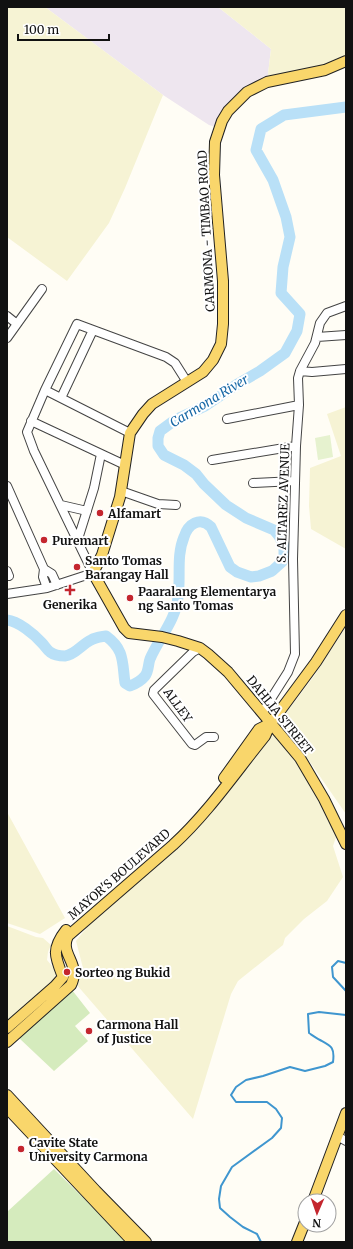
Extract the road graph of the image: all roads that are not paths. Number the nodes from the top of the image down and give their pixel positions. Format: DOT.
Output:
graph roads {
  1 [pos="346,61"];
  2 [pos="42,289"];
  3 [pos="346,306"];
  4 [pos="7,316"];
  5 [pos="17,324"];
  6 [pos="93,330"];
  7 [pos="346,335"];
  8 [pos="317,336"];
  9 [pos="7,338"];
  10 [pos="346,369"];
  11 [pos="300,372"];
  12 [pos="187,382"];
  13 [pos="45,390"];
  14 [pos="61,398"];
  15 [pos="299,405"];
  16 [pos="227,419"];
  17 [pos="31,422"];
  18 [pos="130,433"];
  19 [pos="296,446"];
  20 [pos="101,454"];
  21 [pos="212,460"];
  22 [pos="125,465"];
  23 [pos="295,481"];
  24 [pos="253,483"];
  25 [pos="7,486"];
  26 [pos="121,491"];
  27 [pos="61,505"];
  28 [pos="176,506"];
  29 [pos="87,511"];
  30 [pos="78,539"];
  31 [pos="44,569"];
  32 [pos="7,571"];
  33 [pos="93,573"];
  34 [pos="7,576"];
  35 [pos="56,585"];
  36 [pos="47,588"];
  37 [pos="7,594"];
  38 [pos="346,614"];
  39 [pos="200,648"];
  40 [pos="262,713"];
  41 [pos="271,723"];
  42 [pos="214,737"];
  43 [pos="346,844"];
  44 [pos="7,1028"];
  45 [pos="7,1042"];
  46 [pos="7,1095"];
  47 [pos="7,1108"];
  48 [pos="346,1113"];
  49 [pos="342,1139"];
  50 [pos="46,1143"];
  51 [pos="317,1193"];
  52 [pos="132,1242"];
  53 [pos="146,1242"];
  1 -- 12 [label="main road, CARMONA - TIMBAO ROAD"];
  2 -- 5 [label="street"];
  3 -- 8 [label="street, S. ALTAREZ AVENUE"];
  4 -- 5 [label="street"];
  5 -- 9 [label="street"];
  6 -- 12 [label="street"];
  6 -- 13 [label="street"];
  6 -- 14 [label="street"];
  7 -- 8 [label="street"];
  8 -- 11 [label="street, S. ALTAREZ AVENUE"];
  10 -- 11 [label="street"];
  11 -- 15 [label="street, S. ALTAREZ AVENUE"];
  12 -- 18 [label="main road, CARMONA - TIMBAO ROAD"];
  13 -- 14 [label="street"];
  13 -- 17 [label="street"];
  14 -- 18 [label="street"];
  15 -- 16 [label="street"];
  15 -- 19 [label="street, S. ALTAREZ AVENUE"];
  17 -- 20 [label="street"];
  17 -- 27 [label="street"];
  18 -- 22 [label="main road, CARMONA - TIMBAO ROAD"];
  19 -- 21 [label="street"];
  19 -- 23 [label="street, S. ALTAREZ AVENUE"];
  20 -- 22 [label="street"];
  20 -- 29 [label="street"];
  22 -- 26 [label="main road, CARMONA - TIMBAO ROAD"];
  23 -- 24 [label="street"];
  23 -- 40 [label="street, S. ALTAREZ AVENUE"];
  25 -- 31 [label="street"];
  26 -- 28 [label="street"];
  26 -- 33 [label="main road, CARMONA - TIMBAO ROAD"];
  27 -- 29 [label="street"];
  27 -- 30 [label="street"];
  29 -- 30 [label="street"];
  30 -- 33 [label="street"];
  31 -- 35 [label="street"];
  31 -- 36 [label="street"];
  32 -- 34 [label="street"];
  33 -- 35 [label="street"];
  33 -- 39 [label="main road, DAHLIA STREET"];
  35 -- 36 [label="street"];
  36 -- 37 [label="street"];
  38 -- 41 [label="main road, MAYOR'S BOULEVARD"];
  39 -- 40 [label="main road, DAHLIA STREET"];
  39 -- 42 [label="street, ALLEY"];
  40 -- 41 [label="main road, DAHLIA STREET"];
  41 -- 43 [label="main road, DAHLIA STREET"];
  41 -- 44 [label="main road, MAYOR'S BOULEVARD"];
  41 -- 45 [label="main road, MAYOR'S BOULEVARD"];
  46 -- 50 [label="main road"];
  47 -- 50 [label="main road"];
  48 -- 49 [label="main road"];
  49 -- 51 [label="main road"];
  50 -- 52 [label="main road"];
  50 -- 53 [label="main road"];
}
